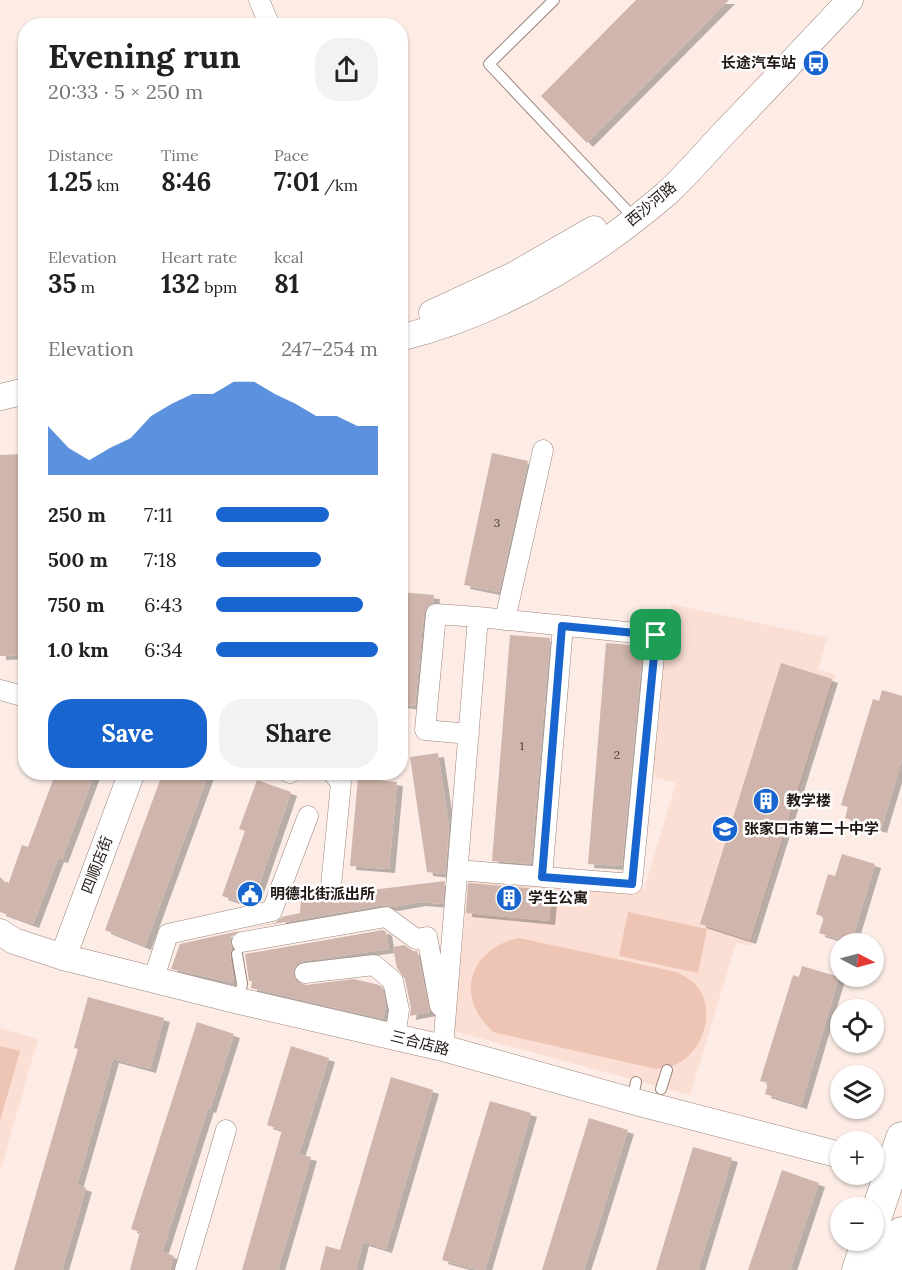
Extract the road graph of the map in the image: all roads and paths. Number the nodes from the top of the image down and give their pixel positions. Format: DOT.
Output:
graph roads {
  1 [pos="259,0"];
  2 [pos="554,0"];
  3 [pos="831,0"];
  4 [pos="850,0"];
  5 [pos="267,18"];
  6 [pos="629,213"];
  7 [pos="408,320"];
  8 [pos="408,336"];
  9 [pos="18,393"];
  10 [pos="0,397"];
  11 [pos="18,410"];
  12 [pos="0,413"];
  13 [pos="543,450"];
  14 [pos="478,617"];
  15 [pos="505,620"];
  16 [pos="562,626"];
  17 [pos="0,690"];
  18 [pos="18,695"];
  19 [pos="469,734"];
  20 [pos="129,780"];
  21 [pos="339,780"];
  22 [pos="308,816"];
  23 [pos="458,870"];
  24 [pos="542,877"];
  25 [pos="331,886"];
  26 [pos="0,932"];
  27 [pos="240,948"];
  28 [pos="431,956"];
  29 [pos="63,957"];
  30 [pos="451,957"];
  31 [pos="305,973"];
  32 [pos="153,981"];
  33 [pos="238,1002"];
  34 [pos="440,1009"];
  35 [pos="395,1037"];
  36 [pos="443,1048"];
  37 [pos="667,1070"];
  38 [pos="661,1089"];
  39 [pos="226,1130"];
  40 [pos="902,1138"];
  41 [pos="830,1152"];
  42 [pos="884,1163"];
  43 [pos="902,1233"];
  44 [pos="864,1251"];
  45 [pos="185,1270"];
  46 [pos="858,1270"];
  47 [pos="890,1270"];
  1 -- 5 [label="street"];
  2 -- 6 [label="lane"];
  3 -- 6 [label="street, 西沙河路"];
  4 -- 6 [label="street, 西沙河路"];
  6 -- 7 [label="street, 西沙河路"];
  6 -- 8 [label="street, 西沙河路"];
  9 -- 10 [label="street"];
  11 -- 12 [label="street"];
  13 -- 15 [label="street"];
  14 -- 15 [label="street"];
  14 -- 19 [label="street"];
  14 -- 19 [label="street"];
  15 -- 16 [label="street"];
  16 -- 24 [label="street"];
  16 -- 24 [label="street"];
  17 -- 18 [label="street"];
  19 -- 23 [label="street"];
  20 -- 29 [label="street, 四顺店街"];
  21 -- 25 [label="street"];
  22 -- 32 [label="street"];
  23 -- 24 [label="street"];
  23 -- 30 [label="street"];
  26 -- 29 [label="street, 三合店路"];
  27 -- 28 [label="street"];
  27 -- 33 [label="lane"];
  28 -- 30 [label="street"];
  28 -- 34 [label="street"];
  29 -- 32 [label="street, 三合店路"];
  30 -- 36 [label="street"];
  31 -- 35 [label="street"];
  32 -- 33 [label="street, 三合店路"];
  33 -- 35 [label="street, 三合店路"];
  35 -- 36 [label="street, 三合店路"];
  36 -- 41 [label="street, 三合店路"];
  37 -- 38 [label="lane"];
  39 -- 45 [label="street"];
  40 -- 42 [label="main road"];
  43 -- 47 [label="main road"];
  44 -- 46 [label="main road"];
}
